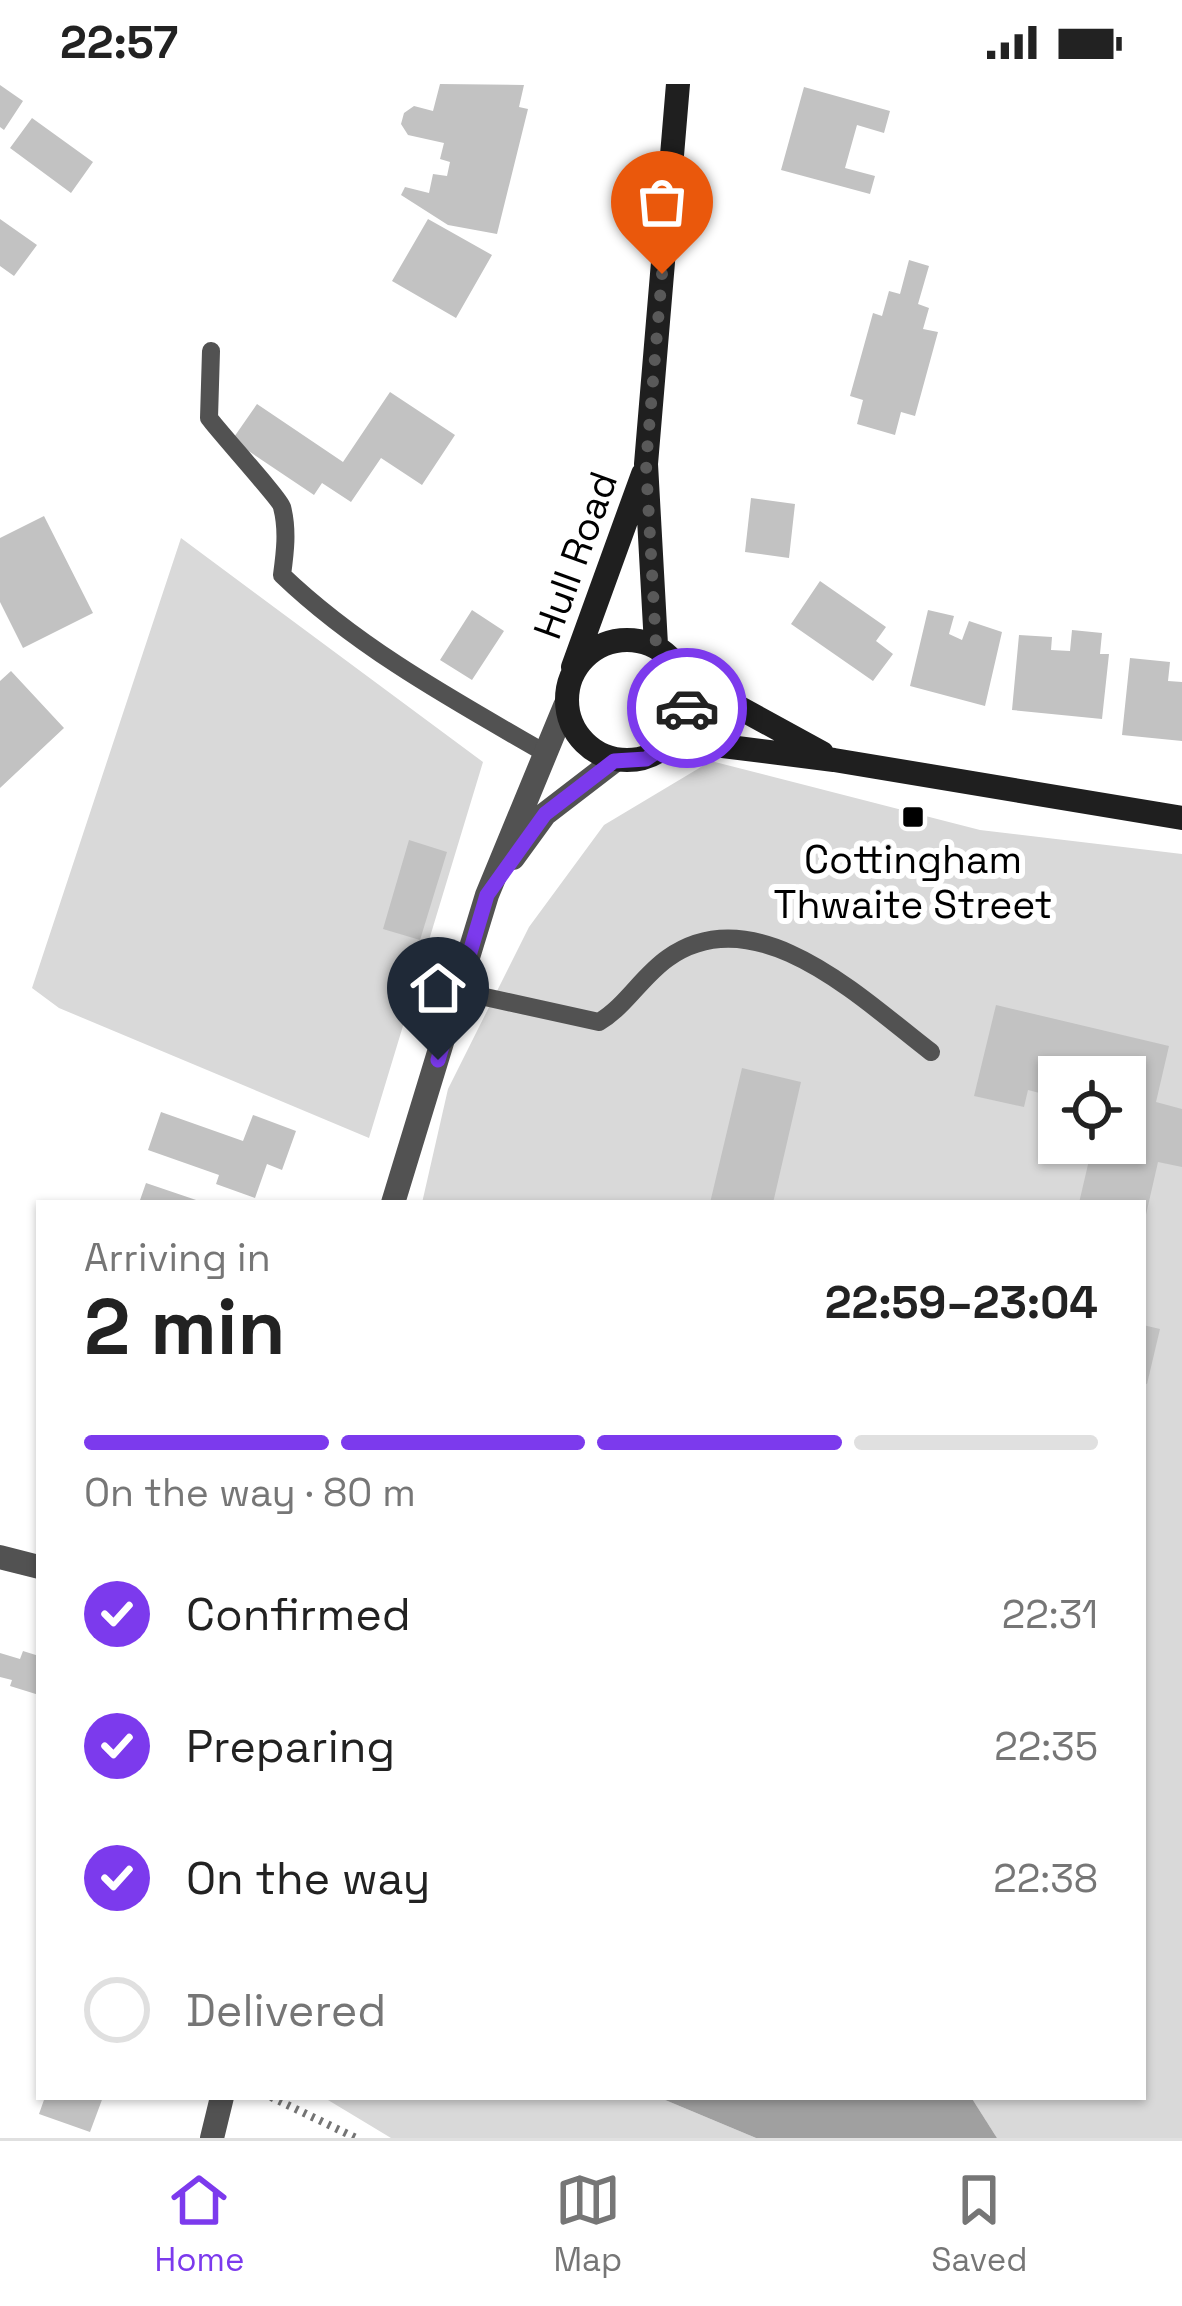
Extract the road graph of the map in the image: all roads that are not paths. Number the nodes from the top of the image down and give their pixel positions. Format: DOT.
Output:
graph roads {
  1 [pos="678,84"];
  2 [pos="211,351"];
  3 [pos="646,464"];
  4 [pos="656,645"];
  5 [pos="572,670"];
  6 [pos="685,678"];
  7 [pos="565,706"];
  8 [pos="674,740"];
  9 [pos="545,753"];
  10 [pos="834,760"];
  11 [pos="614,761"];
  12 [pos="1182,818"];
  13 [pos="487,895"];
  14 [pos="458,991"];
  15 [pos="932,1052"];
  16 [pos="394,1200"];
  17 [pos="0,1557"];
  18 [pos="36,1566"];
  19 [pos="221,2100"];
  20 [pos="212,2138"];
  1 -- 3 [label="main road, Hull Road"];
  2 -- 9 [label="lane"];
  3 -- 4 [label="main road, Hull Road"];
  3 -- 5 [label="main road, Hull Road"];
  4 -- 5 [label="main road"];
  4 -- 6 [label="main road"];
  5 -- 7 [label="main road"];
  6 -- 8 [label="main road"];
  6 -- 10 [label="main road"];
  7 -- 9 [label="street"];
  7 -- 11 [label="main road"];
  8 -- 10 [label="main road"];
  8 -- 11 [label="main road"];
  9 -- 13 [label="street"];
  10 -- 12 [label="main road"];
  11 -- 13 [label="street"];
  13 -- 14 [label="street"];
  14 -- 15 [label="lane"];
  14 -- 16 [label="street"];
  17 -- 18 [label="street"];
  19 -- 20 [label="street"];
}
